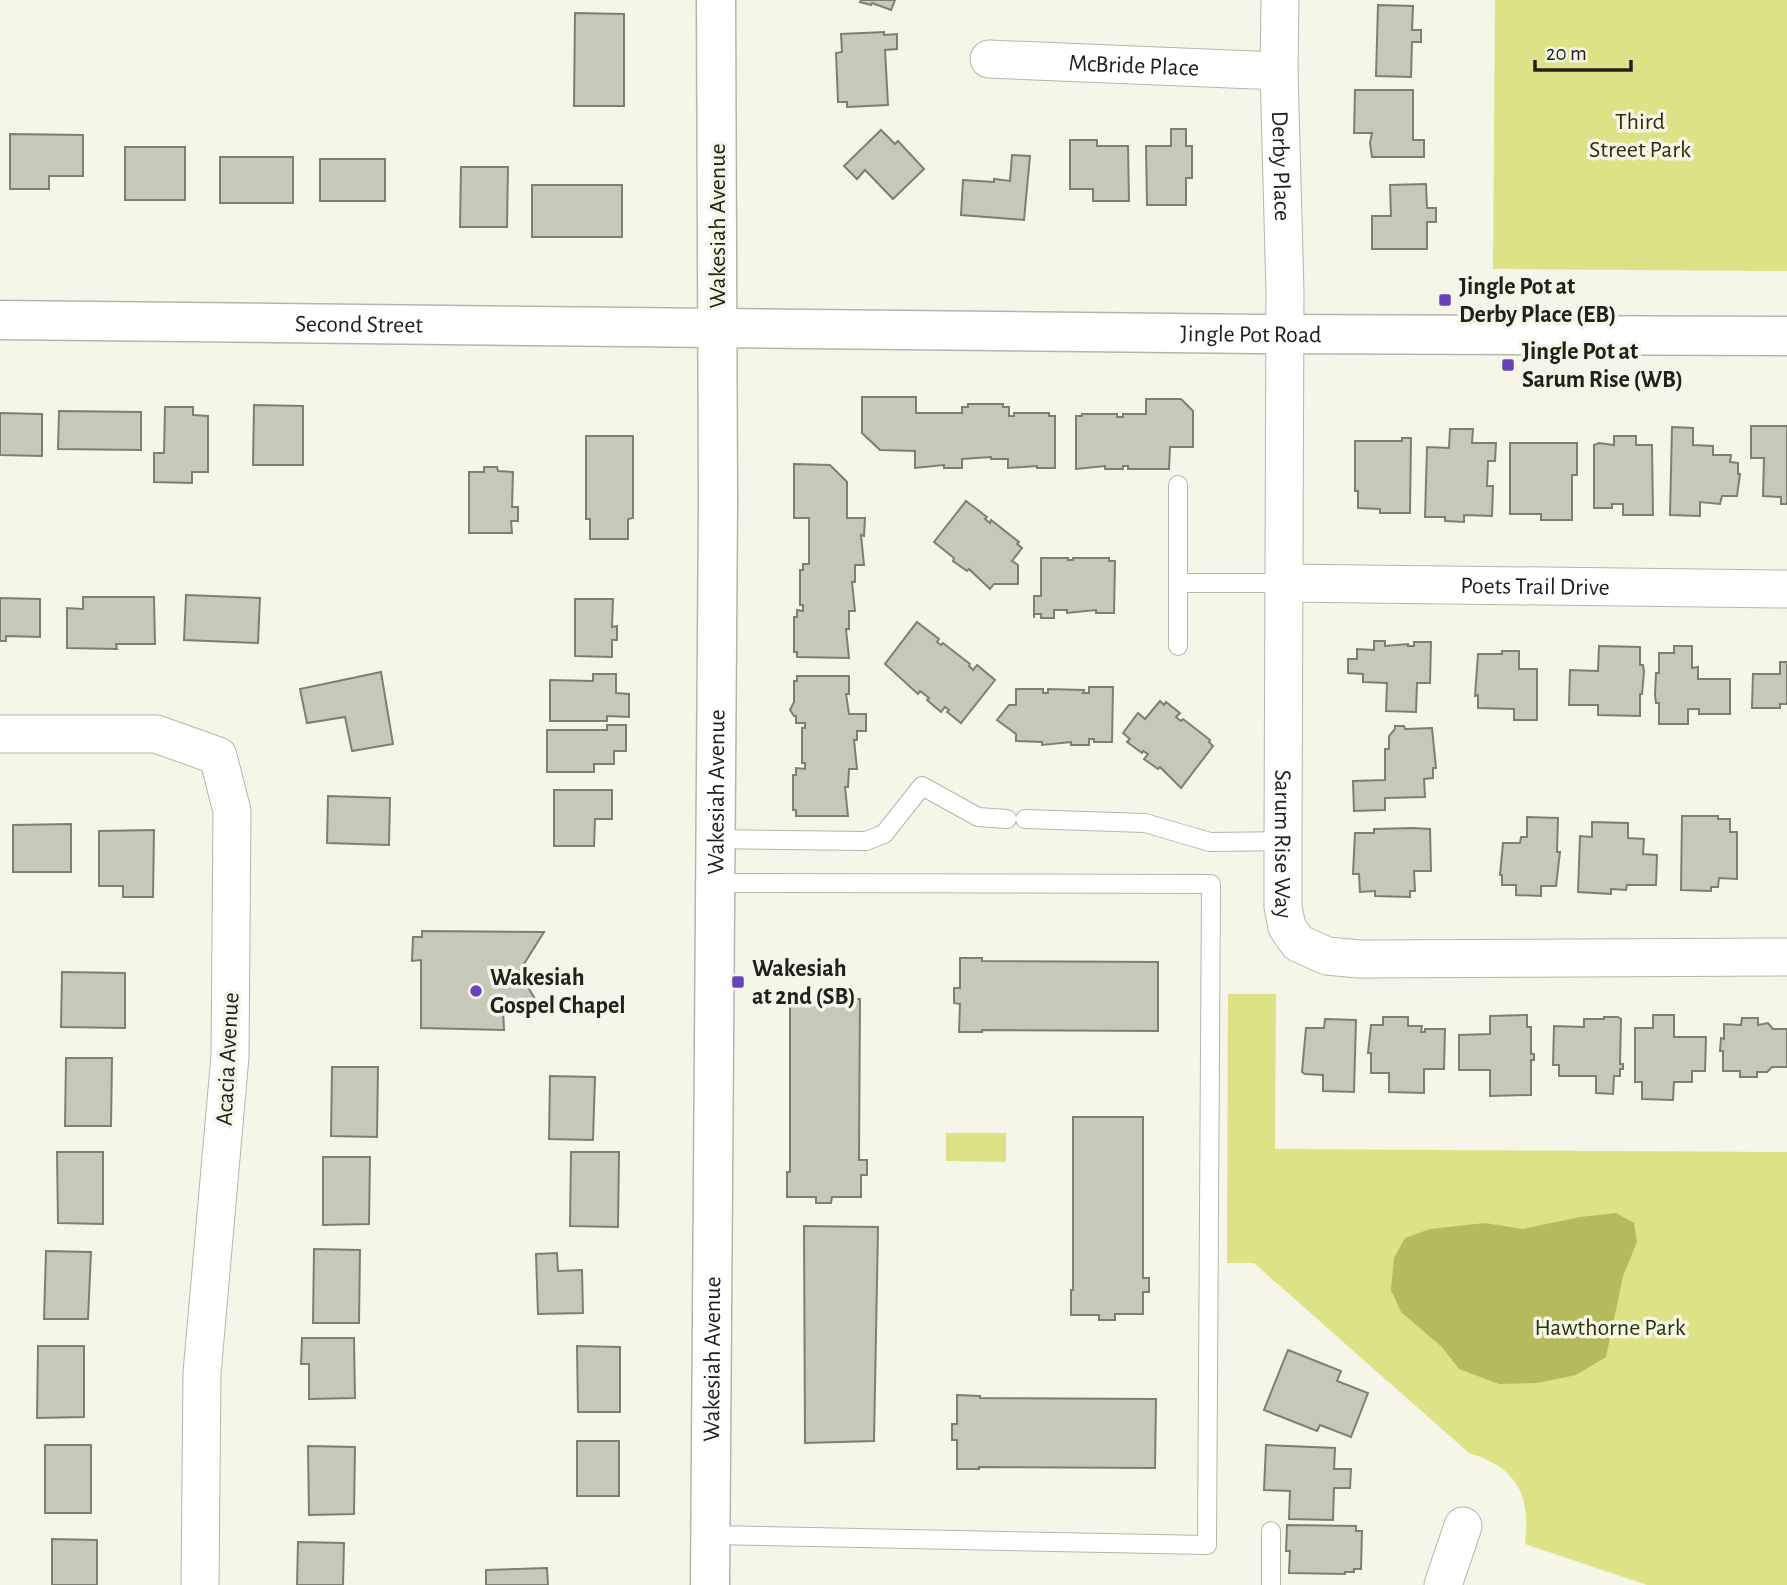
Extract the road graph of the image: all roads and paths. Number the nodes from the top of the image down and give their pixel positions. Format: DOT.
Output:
graph roads {
  1 [pos="716,0"];
  2 [pos="1280,0"];
  3 [pos="989,59"];
  4 [pos="1279,71"];
  5 [pos="0,320"];
  6 [pos="717,327"];
  7 [pos="1284,334"];
  8 [pos="1787,336"];
  9 [pos="1178,485"];
  10 [pos="1178,583"];
  11 [pos="1283,583"];
  12 [pos="1787,589"];
  13 [pos="1178,646"];
  14 [pos="0,734"];
  15 [pos="715,839"];
  16 [pos="1283,841"];
  17 [pos="715,883"];
  18 [pos="1787,957"];
  19 [pos="1463,1526"];
  20 [pos="1271,1531"];
  21 [pos="710,1535"];
  22 [pos="200,1585"];
  23 [pos="710,1585"];
  24 [pos="1271,1585"];
  25 [pos="1443,1585"];
  1 -- 6 [label="street, Wakesiah Avenue"];
  2 -- 4 [label="street, Derby Place"];
  3 -- 4 [label="street, McBride Place"];
  4 -- 7 [label="street, Derby Place"];
  5 -- 6 [label="street, Second Street"];
  6 -- 7 [label="street, Jingle Pot Road"];
  6 -- 15 [label="street, Wakesiah Avenue"];
  7 -- 8 [label="street, Jingle Pot Road"];
  7 -- 11 [label="street, Sarum Rise Way"];
  9 -- 10 [label="lane"];
  10 -- 11 [label="lane"];
  10 -- 13 [label="lane"];
  11 -- 12 [label="street, Poets Trail Drive"];
  11 -- 16 [label="street, Sarum Rise Way"];
  14 -- 22 [label="street, Acacia Avenue"];
  15 -- 16 [label="lane"];
  15 -- 17 [label="street, Wakesiah Avenue"];
  16 -- 18 [label="street, Sarum Rise Way"];
  17 -- 21 [label="street, Wakesiah Avenue"];
  17 -- 21 [label="lane"];
  19 -- 25 [label="street"];
  20 -- 24 [label="lane"];
  21 -- 23 [label="street, Wakesiah Avenue"];
}
